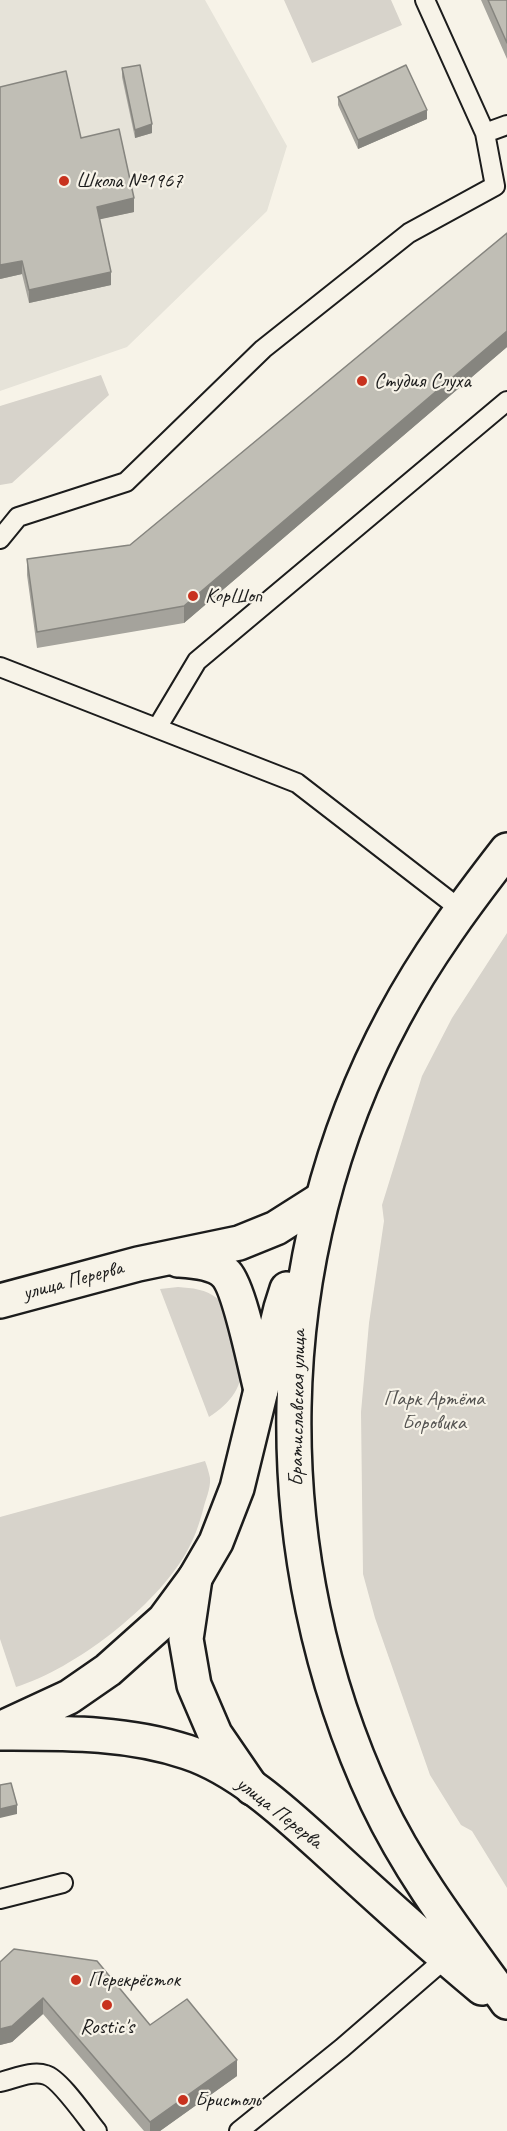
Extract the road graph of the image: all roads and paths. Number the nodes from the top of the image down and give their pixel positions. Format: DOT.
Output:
graph roads {
  1 [pos="424,0"];
  2 [pos="507,125"];
  3 [pos="485,133"];
  4 [pos="507,401"];
  5 [pos="0,539"];
  6 [pos="0,667"];
  7 [pos="157,728"];
  8 [pos="507,850"];
  9 [pos="460,909"];
  10 [pos="350,1112"];
  11 [pos="317,1202"];
  12 [pos="146,1263"];
  13 [pos="0,1301"];
  14 [pos="261,1390"];
  15 [pos="195,1578"];
  16 [pos="0,1731"];
  17 [pos="252,1788"];
  18 [pos="63,1883"];
  19 [pos="0,1899"];
  20 [pos="446,1958"];
  21 [pos="507,2002"];
  22 [pos="507,2008"];
  23 [pos="0,2082"];
  24 [pos="251,2128"];
  25 [pos="97,2131"];
  1 -- 3 [label="lane"];
  2 -- 3 [label="lane"];
  3 -- 5 [label="lane"];
  4 -- 7 [label="lane"];
  6 -- 7 [label="lane"];
  7 -- 9 [label="lane"];
  8 -- 9 [label="main road, Братиславская улица"];
  9 -- 10 [label="main road, Братиславская улица"];
  10 -- 11 [label="main road, улица Перерва"];
  10 -- 21 [label="main road, Братиславская улица"];
  11 -- 12 [label="main road, улица Перерва"];
  11 -- 14 [label="main road, улица Перерва"];
  12 -- 13 [label="main road, улица Перерва"];
  12 -- 14 [label="main road, улица Перерва"];
  14 -- 15 [label="main road, улица Перерва"];
  15 -- 16 [label="main road, улица Перерва"];
  15 -- 17 [label="main road"];
  16 -- 17 [label="main road, улица Перерва"];
  17 -- 20 [label="main road, улица Перерва"];
  18 -- 19 [label="lane"];
  20 -- 22 [label="main road, улица Перерва"];
  20 -- 24 [label="lane"];
  23 -- 25 [label="lane"];
}
